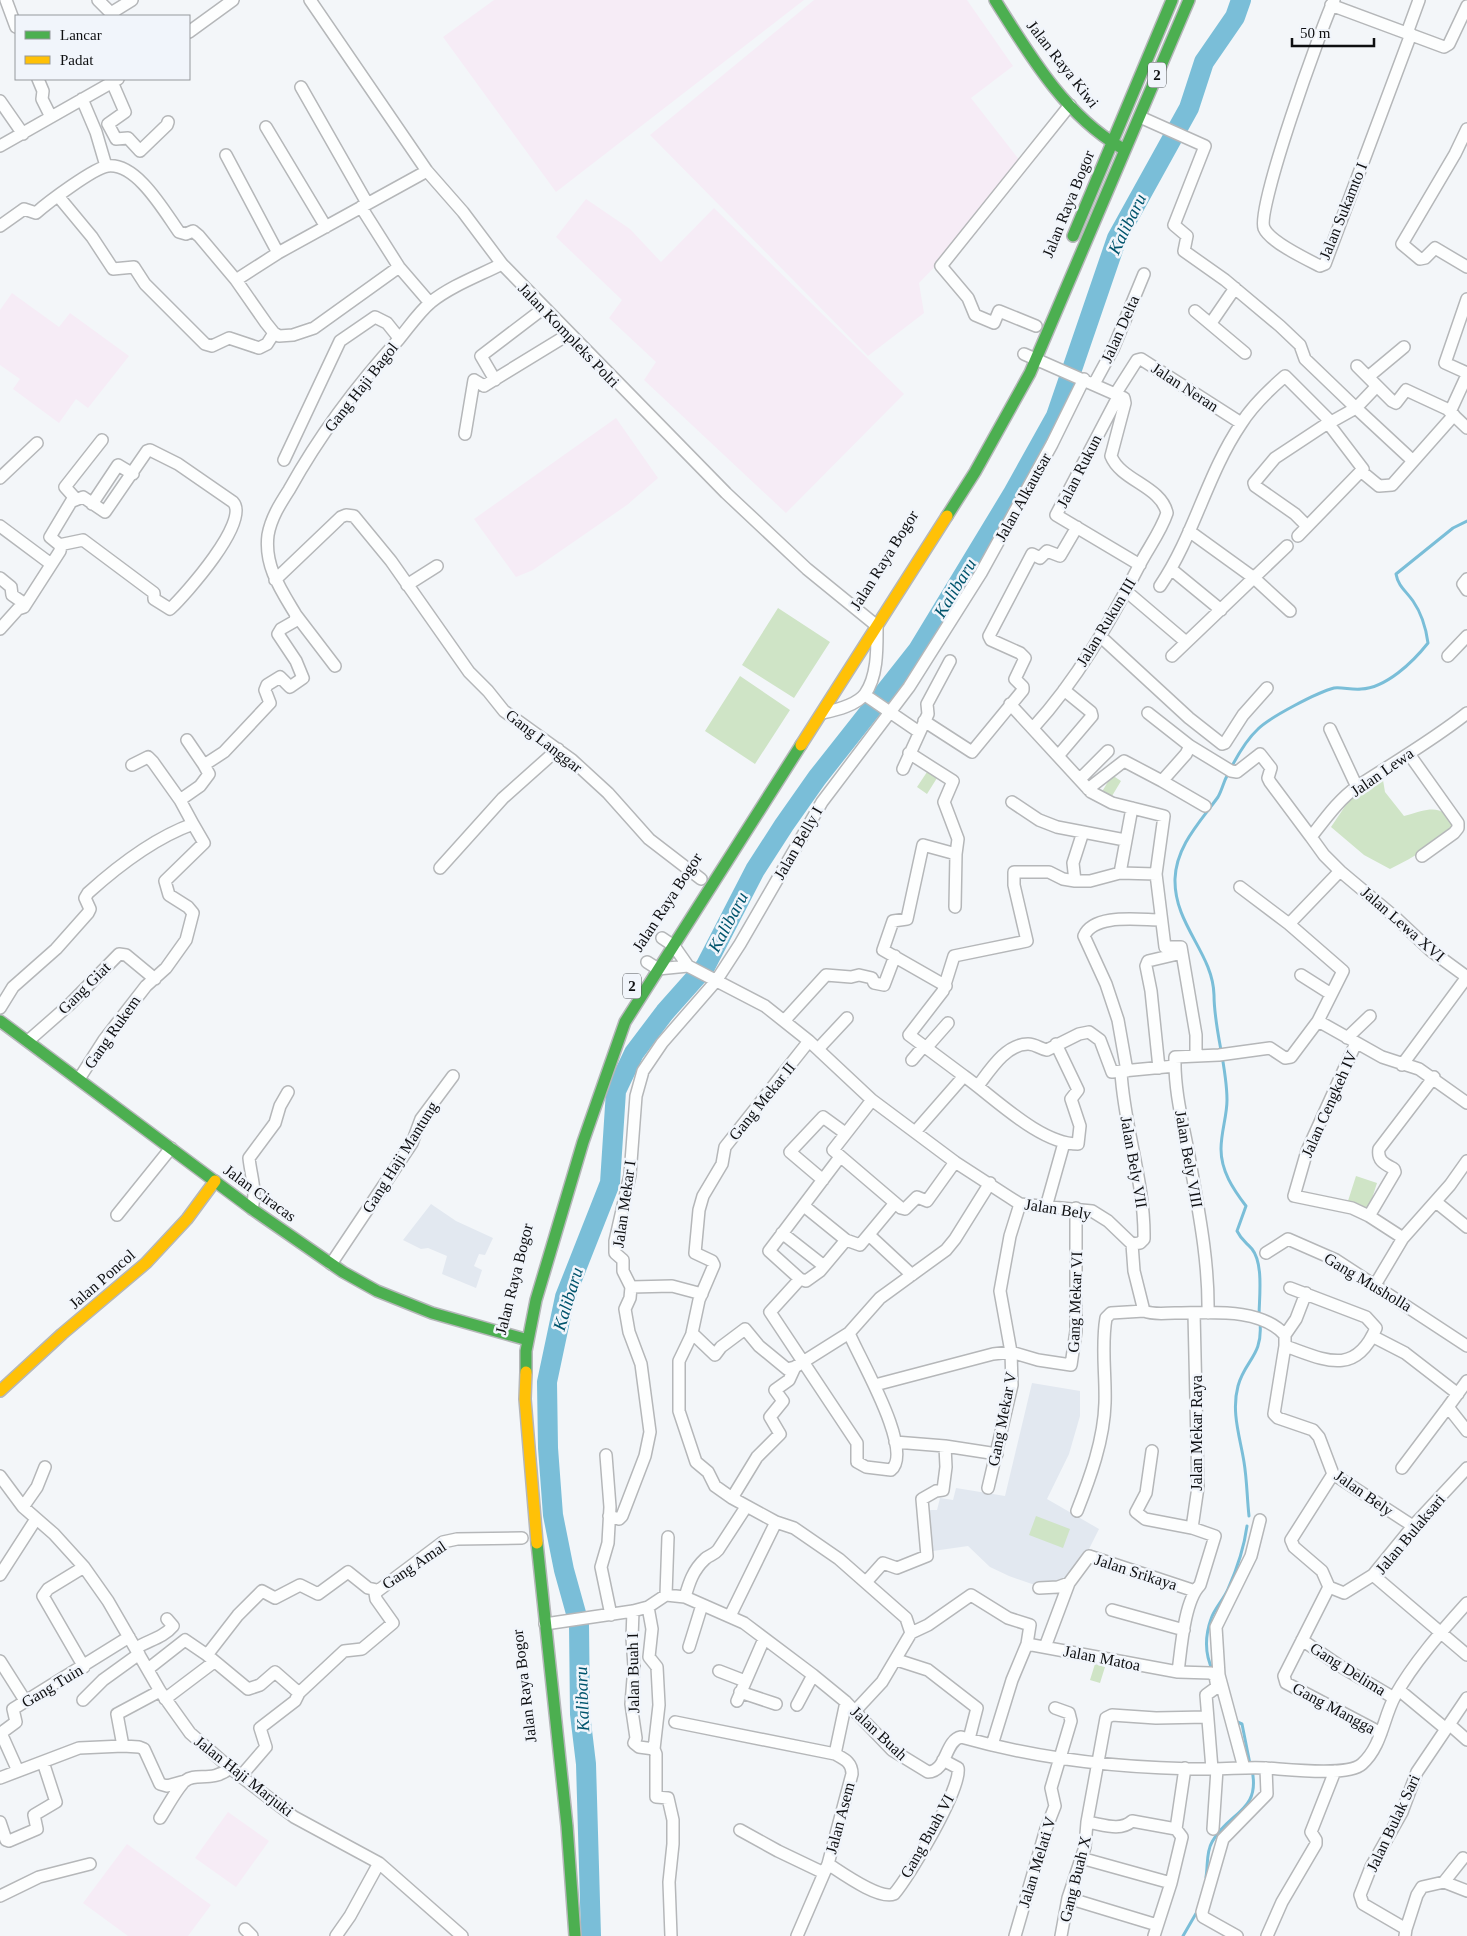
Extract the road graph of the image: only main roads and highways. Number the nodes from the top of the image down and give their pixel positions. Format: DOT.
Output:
graph roads {
  1 [pos="995,0"];
  2 [pos="1172,0"];
  3 [pos="1189,0"];
  4 [pos="1111,143"];
  5 [pos="1125,149"];
  6 [pos="1068,248"];
  7 [pos="1038,322"];
  8 [pos="1043,343"];
  9 [pos="1022,358"];
  10 [pos="1030,373"];
  11 [pos="793,735"];
  12 [pos="752,799"];
  13 [pos="704,875"];
  14 [pos="692,892"];
  15 [pos="0,1021"];
  16 [pos="215,1181"];
  17 [pos="518,1324"];
  18 [pos="528,1340"];
  19 [pos="515,1341"];
  20 [pos="0,1392"];
  21 [pos="540,1683"];
  22 [pos="561,1906"];
  23 [pos="575,1936"];
  1 -- 4 [label="main road, Jalan Raya Kiwi"];
  2 -- 4 [label="main road, Jalan Raya Bogor / 2"];
  3 -- 5 [label="main road, Jalan Raya Bogor / 2"];
  4 -- 5 [label="main road, Jalan Raya Bogor"];
  4 -- 6 [label="main road, Jalan Raya Bogor / 2"];
  5 -- 8 [label="main road, Jalan Raya Bogor / 2"];
  7 -- 9 [label="main road"];
  8 -- 10 [label="main road, Jalan Raya Bogor / 2"];
  8 -- 10 [label="main road"];
  10 -- 18 [label="main road, Jalan Raya Bogor / 2"];
  11 -- 12 [label="main road"];
  13 -- 14 [label="main road, Jalan Raya Bogor"];
  15 -- 16 [label="main road, Jalan Ciracas"];
  16 -- 19 [label="main road, Jalan Ciracas"];
  16 -- 20 [label="main road, Jalan Poncol"];
  17 -- 19 [label="main road, Jalan Raya Bogor"];
  18 -- 19 [label="main road, Jalan Ciracas"];
  18 -- 23 [label="main road, Jalan Raya Bogor / 2"];
  21 -- 22 [label="main road, Jalan Raya Bogor"];
}
